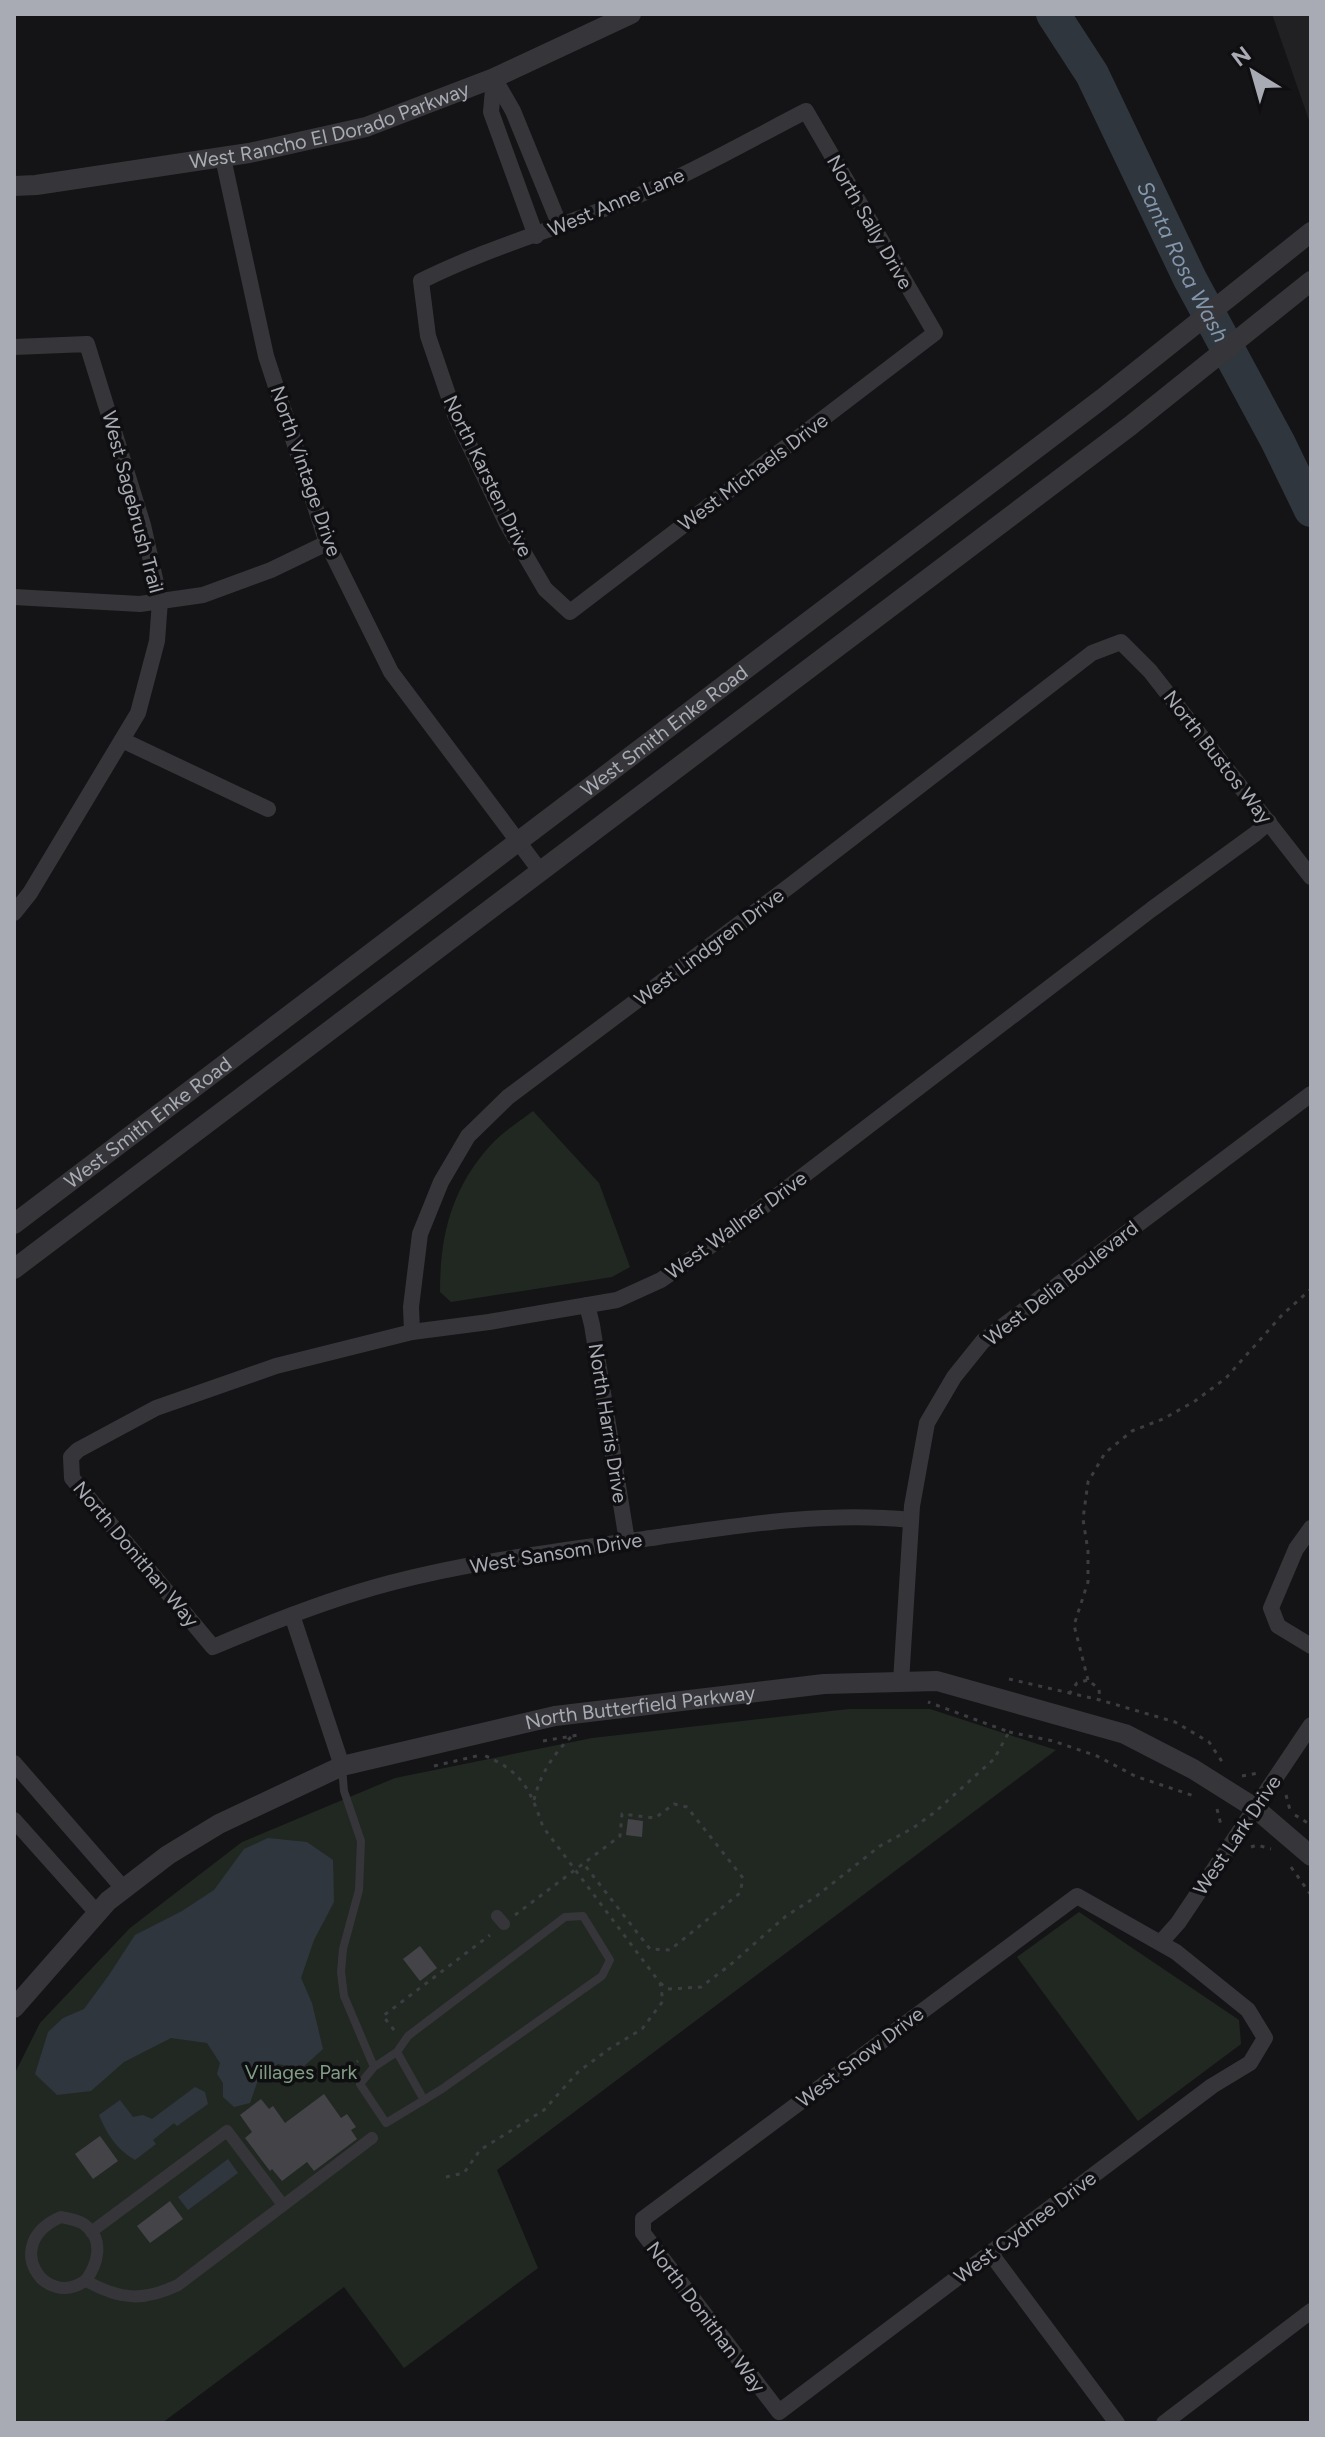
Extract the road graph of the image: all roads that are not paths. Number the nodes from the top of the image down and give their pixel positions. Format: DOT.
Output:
graph roads {
  1 [pos="631,14"];
  2 [pos="494,78"];
  3 [pos="806,111"];
  4 [pos="223,158"];
  5 [pos="14,186"];
  6 [pos="560,226"];
  7 [pos="1311,232"];
  8 [pos="536,236"];
  9 [pos="421,281"];
  10 [pos="1311,281"];
  11 [pos="935,333"];
  12 [pos="14,347"];
  13 [pos="327,543"];
  14 [pos="14,597"];
  15 [pos="160,601"];
  16 [pos="570,612"];
  17 [pos="1121,642"];
  18 [pos="122,740"];
  19 [pos="268,809"];
  20 [pos="1269,822"];
  21 [pos="519,843"];
  22 [pos="541,872"];
  23 [pos="1311,877"];
  24 [pos="14,913"];
  25 [pos="1311,1094"];
  26 [pos="14,1224"];
  27 [pos="14,1269"];
  28 [pos="587,1305"];
  29 [pos="412,1332"];
  30 [pos="71,1457"];
  31 [pos="911,1520"];
  32 [pos="1311,1528"];
  33 [pos="627,1541"];
  34 [pos="292,1615"];
  35 [pos="1311,1646"];
  36 [pos="213,1647"];
  37 [pos="901,1682"];
  38 [pos="1311,1725"];
  39 [pos="14,1763"];
  40 [pos="342,1766"];
  41 [pos="1255,1808"];
  42 [pos="14,1820"];
  43 [pos="1311,1856"];
  44 [pos="123,1888"];
  45 [pos="97,1913"];
  46 [pos="1161,1942"];
  47 [pos="14,2008"];
  48 [pos="397,2052"];
  49 [pos="374,2067"];
  50 [pos="424,2100"];
  51 [pos="372,2138"];
  52 [pos="283,2205"];
  53 [pos="643,2219"];
  54 [pos="91,2232"];
  55 [pos="991,2254"];
  56 [pos="86,2280"];
  57 [pos="1311,2311"];
  58 [pos="779,2412"];
  59 [pos="1117,2423"];
  60 [pos="1164,2423"];
  1 -- 2 [label="street, West Rancho El Dorado Parkway"];
  2 -- 4 [label="street, West Rancho El Dorado Parkway"];
  2 -- 6 [label="street"];
  2 -- 8 [label="street"];
  3 -- 6 [label="street, West Anne Lane"];
  3 -- 11 [label="street, North Sally Drive"];
  4 -- 5 [label="street, West Rancho El Dorado Parkway"];
  4 -- 13 [label="street, North Vintage Drive"];
  6 -- 8 [label="street, West Anne Lane"];
  7 -- 21 [label="street, West Smith Enke Road"];
  8 -- 9 [label="street, West Anne Lane"];
  9 -- 16 [label="street, North Karsten Drive"];
  10 -- 22 [label="street, West Smith Enke Road"];
  11 -- 16 [label="street, West Michaels Drive"];
  12 -- 15 [label="street, West Sagebrush Trail"];
  13 -- 15 [label="street"];
  13 -- 21 [label="street, North Vintage Drive"];
  14 -- 15 [label="street"];
  15 -- 18 [label="street, West Sagebrush Trail"];
  17 -- 20 [label="street, North Bustos Way"];
  17 -- 29 [label="street, West Lindgren Drive"];
  18 -- 19 [label="street"];
  18 -- 24 [label="street, West Sagebrush Trail"];
  20 -- 23 [label="street, North Bustos Way"];
  20 -- 28 [label="street, West Wallner Drive"];
  21 -- 22 [label="street, North Vintage Drive"];
  21 -- 26 [label="street, West Smith Enke Road"];
  22 -- 27 [label="street, West Smith Enke Road"];
  25 -- 31 [label="street, West Delia Boulevard"];
  28 -- 29 [label="street, West Wallner Drive"];
  28 -- 33 [label="street, North Harris Drive"];
  29 -- 30 [label="street, West Wallner Drive"];
  30 -- 36 [label="street, North Donithan Way"];
  31 -- 33 [label="street, West Sansom Drive"];
  31 -- 37 [label="street, West Delia Boulevard"];
  32 -- 35 [label="street"];
  33 -- 34 [label="street, West Sansom Drive"];
  34 -- 36 [label="street, West Sansom Drive"];
  34 -- 40 [label="street"];
  37 -- 40 [label="street, North Butterfield Parkway"];
  37 -- 41 [label="street, North Butterfield Parkway"];
  38 -- 41 [label="street, West Lark Drive"];
  39 -- 44 [label="street"];
  40 -- 44 [label="street, North Butterfield Parkway"];
  40 -- 49 [label="lane"];
  41 -- 43 [label="street, North Butterfield Parkway"];
  41 -- 46 [label="street, West Lark Drive"];
  42 -- 45 [label="street"];
  44 -- 45 [label="street, North Butterfield Parkway"];
  45 -- 47 [label="street, North Butterfield Parkway"];
  46 -- 53 [label="street, West Snow Drive"];
  46 -- 55 [label="street, West Cydnee Drive"];
  48 -- 49 [label="lane"];
  48 -- 50 [label="lane"];
  48 -- 50 [label="lane"];
  49 -- 50 [label="lane"];
  51 -- 52 [label="street"];
  52 -- 54 [label="street"];
  52 -- 56 [label="street"];
  53 -- 58 [label="street, North Donithan Way"];
  54 -- 56 [label="street"];
  54 -- 56 [label="street"];
  55 -- 58 [label="street, West Cydnee Drive"];
  55 -- 59 [label="street"];
  57 -- 60 [label="street"];
}
